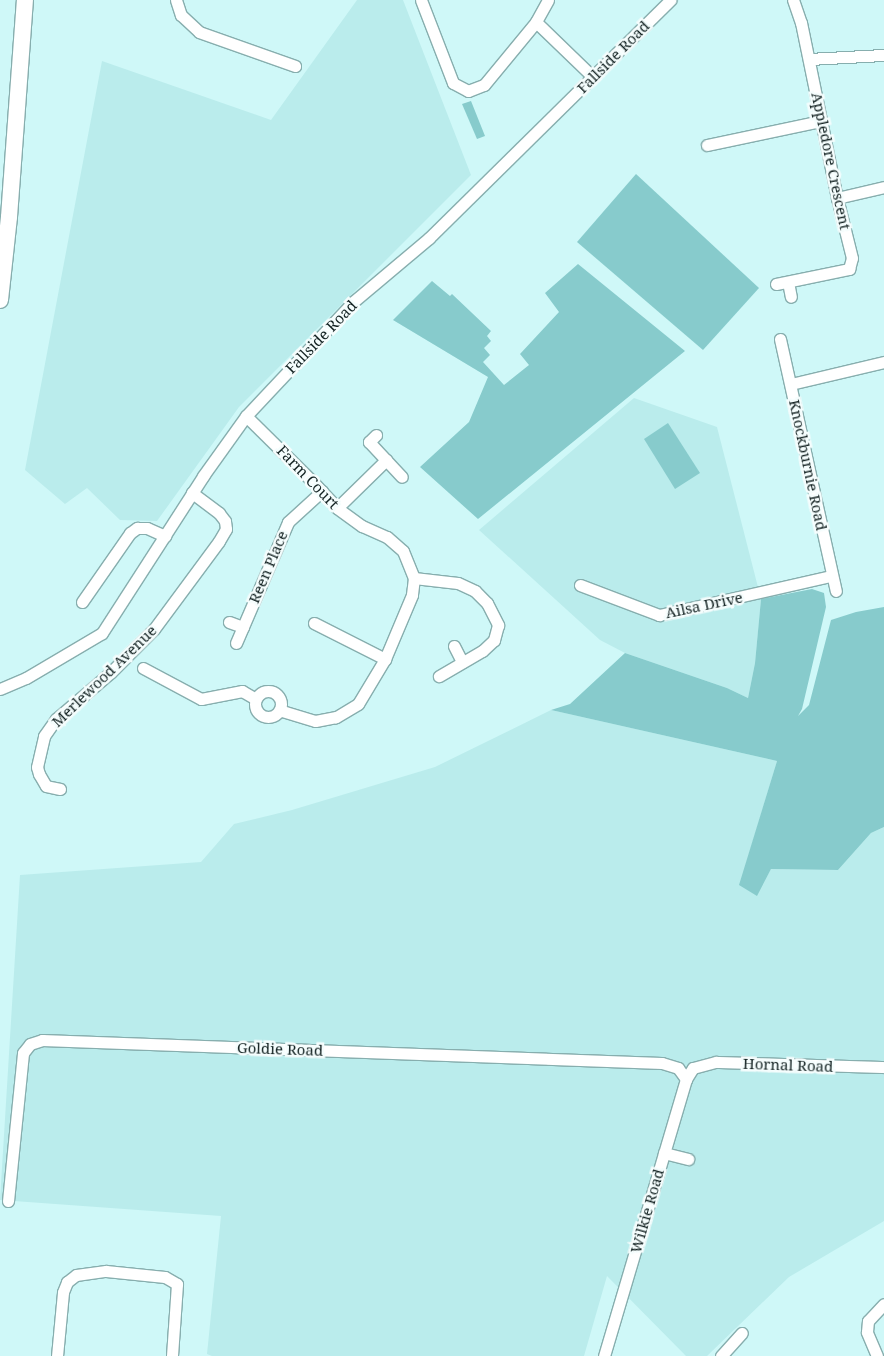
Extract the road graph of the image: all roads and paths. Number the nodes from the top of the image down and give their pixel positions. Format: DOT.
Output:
graph roads {
  1 [pos="25,0"];
  2 [pos="176,0"];
  3 [pos="421,0"];
  4 [pos="548,0"];
  5 [pos="670,0"];
  6 [pos="793,0"];
  7 [pos="536,22"];
  8 [pos="884,55"];
  9 [pos="809,59"];
  10 [pos="295,66"];
  11 [pos="593,77"];
  12 [pos="821,121"];
  13 [pos="708,145"];
  14 [pos="884,187"];
  15 [pos="837,198"];
  16 [pos="791,297"];
  17 [pos="0,300"];
  18 [pos="780,339"];
  19 [pos="884,362"];
  20 [pos="791,384"];
  21 [pos="246,416"];
  22 [pos="376,435"];
  23 [pos="386,460"];
  24 [pos="402,477"];
  25 [pos="322,491"];
  26 [pos="192,493"];
  27 [pos="337,508"];
  28 [pos="165,536"];
  29 [pos="832,576"];
  30 [pos="414,578"];
  31 [pos="580,585"];
  32 [pos="836,591"];
  33 [pos="82,602"];
  34 [pos="229,622"];
  35 [pos="314,623"];
  36 [pos="243,627"];
  37 [pos="236,643"];
  38 [pos="454,646"];
  39 [pos="385,659"];
  40 [pos="462,662"];
  41 [pos="143,668"];
  42 [pos="439,676"];
  43 [pos="0,689"];
  44 [pos="256,699"];
  45 [pos="280,710"];
  46 [pos="60,789"];
  47 [pos="884,1067"];
  48 [pos="693,1068"];
  49 [pos="686,1079"];
  50 [pos="664,1153"];
  51 [pos="688,1159"];
  52 [pos="8,1201"];
  53 [pos="884,1304"];
  54 [pos="742,1333"];
  55 [pos="57,1356"];
  56 [pos="172,1356"];
  57 [pos="604,1356"];
  58 [pos="721,1356"];
  59 [pos="877,1356"];
  1 -- 17 [label="highway"];
  2 -- 10 [label="street"];
  3 -- 7 [label="street"];
  4 -- 7 [label="street"];
  5 -- 11 [label="street, Fallside Road"];
  6 -- 9 [label="street, Appledore Crescent"];
  7 -- 11 [label="street"];
  8 -- 9 [label="street"];
  9 -- 12 [label="street, Appledore Crescent"];
  11 -- 21 [label="street, Fallside Road"];
  12 -- 13 [label="street"];
  12 -- 15 [label="street, Appledore Crescent"];
  14 -- 15 [label="street"];
  15 -- 16 [label="street, Appledore Crescent"];
  18 -- 20 [label="street, Knockburnie Road"];
  19 -- 20 [label="street"];
  20 -- 29 [label="street, Knockburnie Road"];
  21 -- 25 [label="street, Farm Court"];
  21 -- 26 [label="street, Fallside Road"];
  22 -- 23 [label="street"];
  23 -- 24 [label="street"];
  23 -- 27 [label="street"];
  25 -- 27 [label="street, Farm Court"];
  25 -- 36 [label="street, Reen Place"];
  26 -- 28 [label="street, Fallside Road"];
  26 -- 46 [label="street, Merlewood Avenue"];
  27 -- 30 [label="street, Farm Court"];
  28 -- 33 [label="street"];
  28 -- 43 [label="street, Fallside Road"];
  29 -- 31 [label="street, Ailsa Drive"];
  29 -- 32 [label="street, Knockburnie Road"];
  30 -- 39 [label="street"];
  30 -- 40 [label="street"];
  34 -- 36 [label="street"];
  35 -- 39 [label="street"];
  36 -- 37 [label="street, Reen Place"];
  38 -- 40 [label="street"];
  39 -- 45 [label="street"];
  40 -- 42 [label="street"];
  41 -- 44 [label="street"];
  44 -- 45 [label="street"];
  44 -- 45 [label="street"];
  47 -- 48 [label="street, Hornal Road"];
  48 -- 49 [label="street, Wilkie Road"];
  49 -- 50 [label="street, Wilkie Road"];
  49 -- 52 [label="street, Goldie Road"];
  50 -- 51 [label="street"];
  50 -- 57 [label="street, Wilkie Road"];
  53 -- 59 [label="street"];
  54 -- 58 [label="street"];
  55 -- 56 [label="street"];
}
